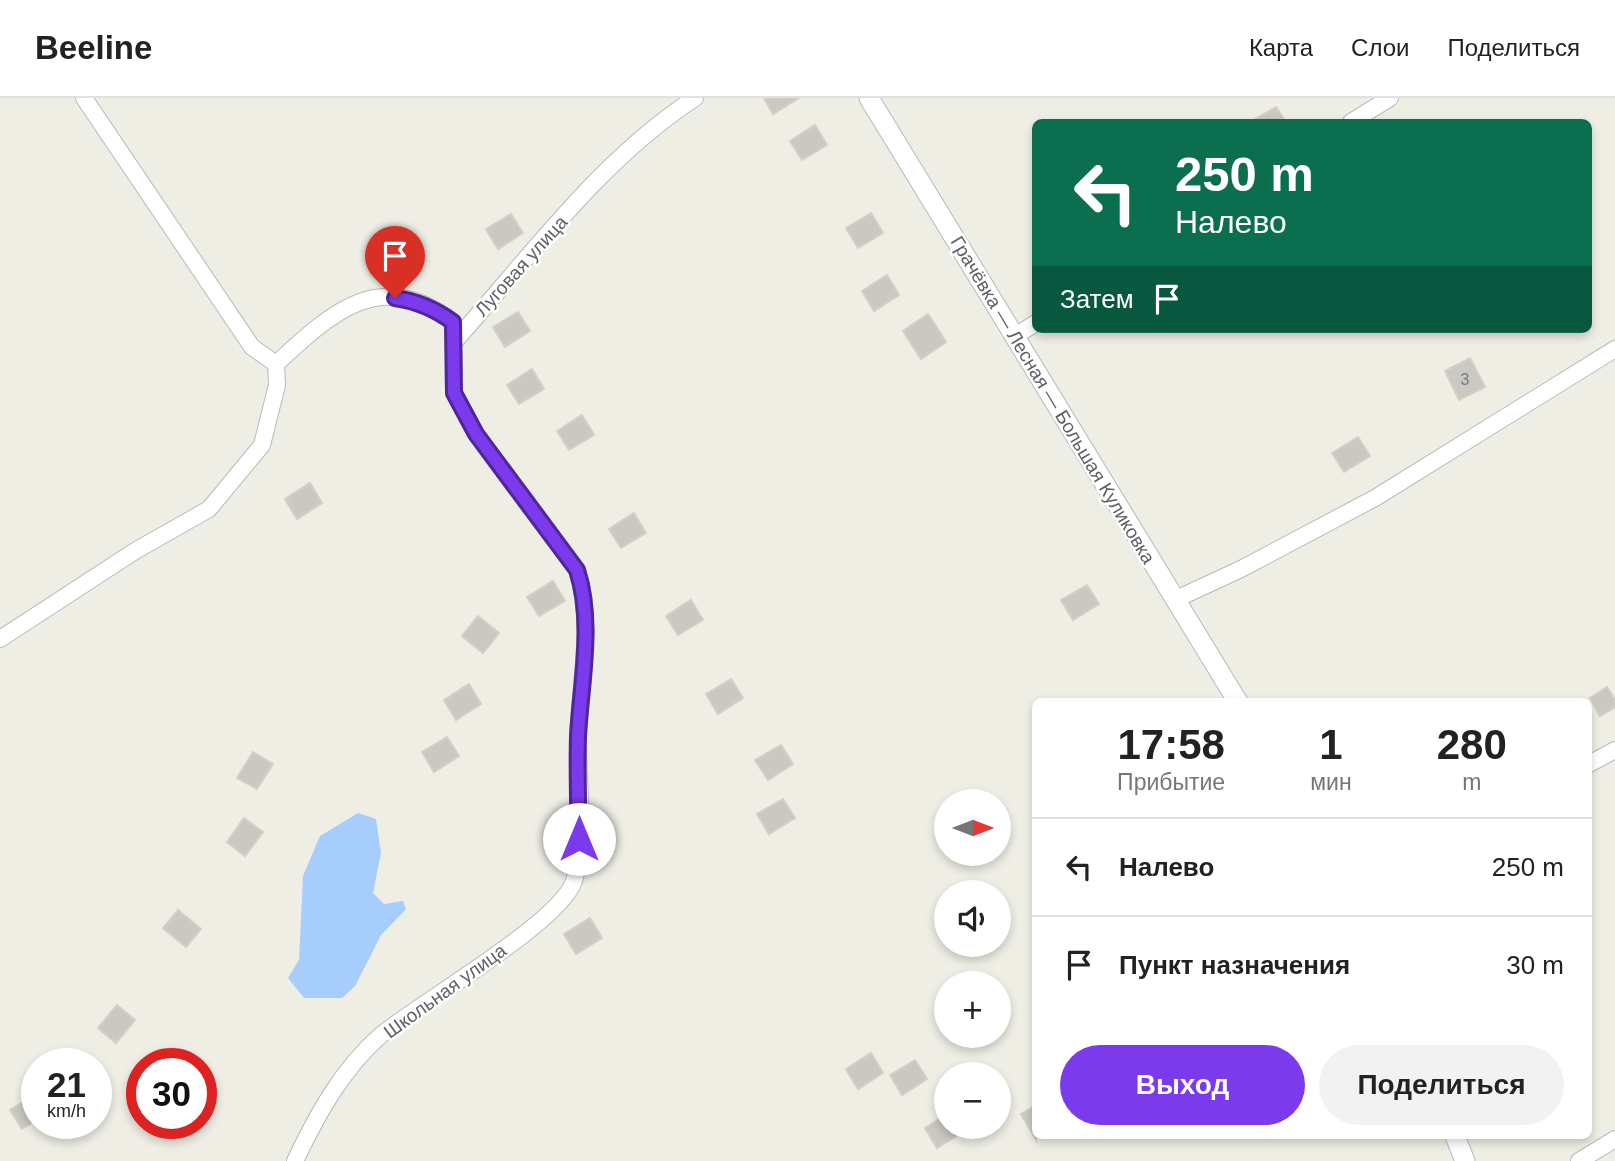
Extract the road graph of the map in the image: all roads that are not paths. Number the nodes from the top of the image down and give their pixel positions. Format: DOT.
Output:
graph roads {
  1 [pos="85,98"];
  2 [pos="695,98"];
  3 [pos="869,98"];
  4 [pos="1390,98"];
  5 [pos="1356,119"];
  6 [pos="1032,325"];
  7 [pos="1015,336"];
  8 [pos="455,341"];
  9 [pos="1615,349"];
  10 [pos="276,363"];
  11 [pos="1174,600"];
  12 [pos="0,639"];
  13 [pos="1235,698"];
  14 [pos="1615,750"];
  15 [pos="1592,762"];
  16 [pos="1456,1139"];
  17 [pos="1615,1139"];
  18 [pos="295,1161"];
  19 [pos="1465,1161"];
  20 [pos="1578,1161"];
  1 -- 10 [label="street"];
  2 -- 8 [label="street, Луговая улица"];
  3 -- 7 [label="street, Грачёвка — Лесная — Большая Куликовка"];
  4 -- 5 [label="street"];
  6 -- 7 [label="street"];
  7 -- 11 [label="street, Грачёвка — Лесная — Большая Куликовка"];
  8 -- 10 [label="street"];
  8 -- 18 [label="street, Школьная улица"];
  9 -- 11 [label="street"];
  10 -- 12 [label="street"];
  11 -- 13 [label="street, Грачёвка — Лесная — Большая Куликовка"];
  14 -- 15 [label="street"];
  16 -- 19 [label="street"];
  17 -- 20 [label="street"];
}
